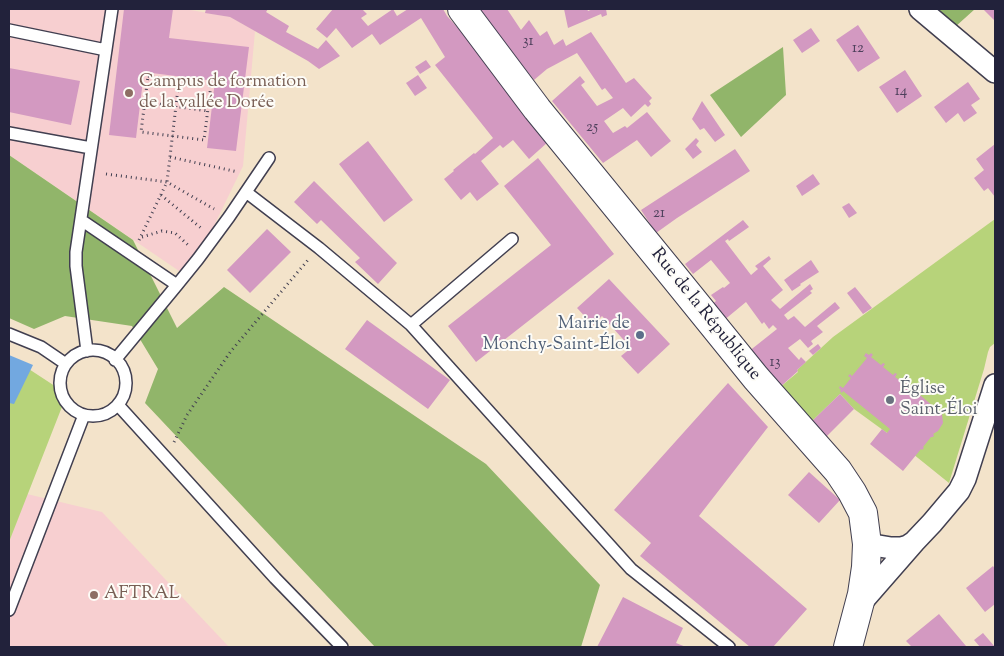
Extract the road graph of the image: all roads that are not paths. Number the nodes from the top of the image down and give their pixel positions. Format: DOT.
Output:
graph roads {
  1 [pos="112,9"];
  2 [pos="462,9"];
  3 [pos="920,9"];
  4 [pos="9,30"];
  5 [pos="106,50"];
  6 [pos="995,72"];
  7 [pos="9,133"];
  8 [pos="91,148"];
  9 [pos="269,158"];
  10 [pos="246,192"];
  11 [pos="81,220"];
  12 [pos="512,239"];
  13 [pos="177,285"];
  14 [pos="411,325"];
  15 [pos="9,334"];
  16 [pos="87,351"];
  17 [pos="116,360"];
  18 [pos="66,364"];
  19 [pos="995,385"];
  20 [pos="118,405"];
  21 [pos="84,415"];
  22 [pos="914,542"];
  23 [pos="867,544"];
  24 [pos="859,605"];
  25 [pos="9,610"];
  26 [pos="342,647"];
  27 [pos="729,647"];
  28 [pos="848,647"];
  1 -- 5 [label="lane"];
  2 -- 23 [label="street, Rue de la République"];
  3 -- 6 [label="street"];
  4 -- 5 [label="lane"];
  5 -- 8 [label="lane"];
  7 -- 8 [label="lane"];
  8 -- 11 [label="lane"];
  9 -- 10 [label="lane"];
  10 -- 13 [label="lane"];
  10 -- 14 [label="lane"];
  11 -- 13 [label="lane"];
  11 -- 16 [label="lane"];
  12 -- 14 [label="lane"];
  13 -- 17 [label="lane"];
  14 -- 27 [label="lane"];
  15 -- 18 [label="lane"];
  16 -- 17 [label="lane"];
  16 -- 18 [label="lane"];
  17 -- 20 [label="lane"];
  18 -- 21 [label="lane"];
  19 -- 22 [label="street"];
  20 -- 21 [label="lane"];
  20 -- 26 [label="lane"];
  21 -- 25 [label="lane"];
  22 -- 23 [label="street"];
  22 -- 24 [label="street"];
  23 -- 24 [label="street, Rue de la République"];
  24 -- 28 [label="street, Rue de la République"];
}
